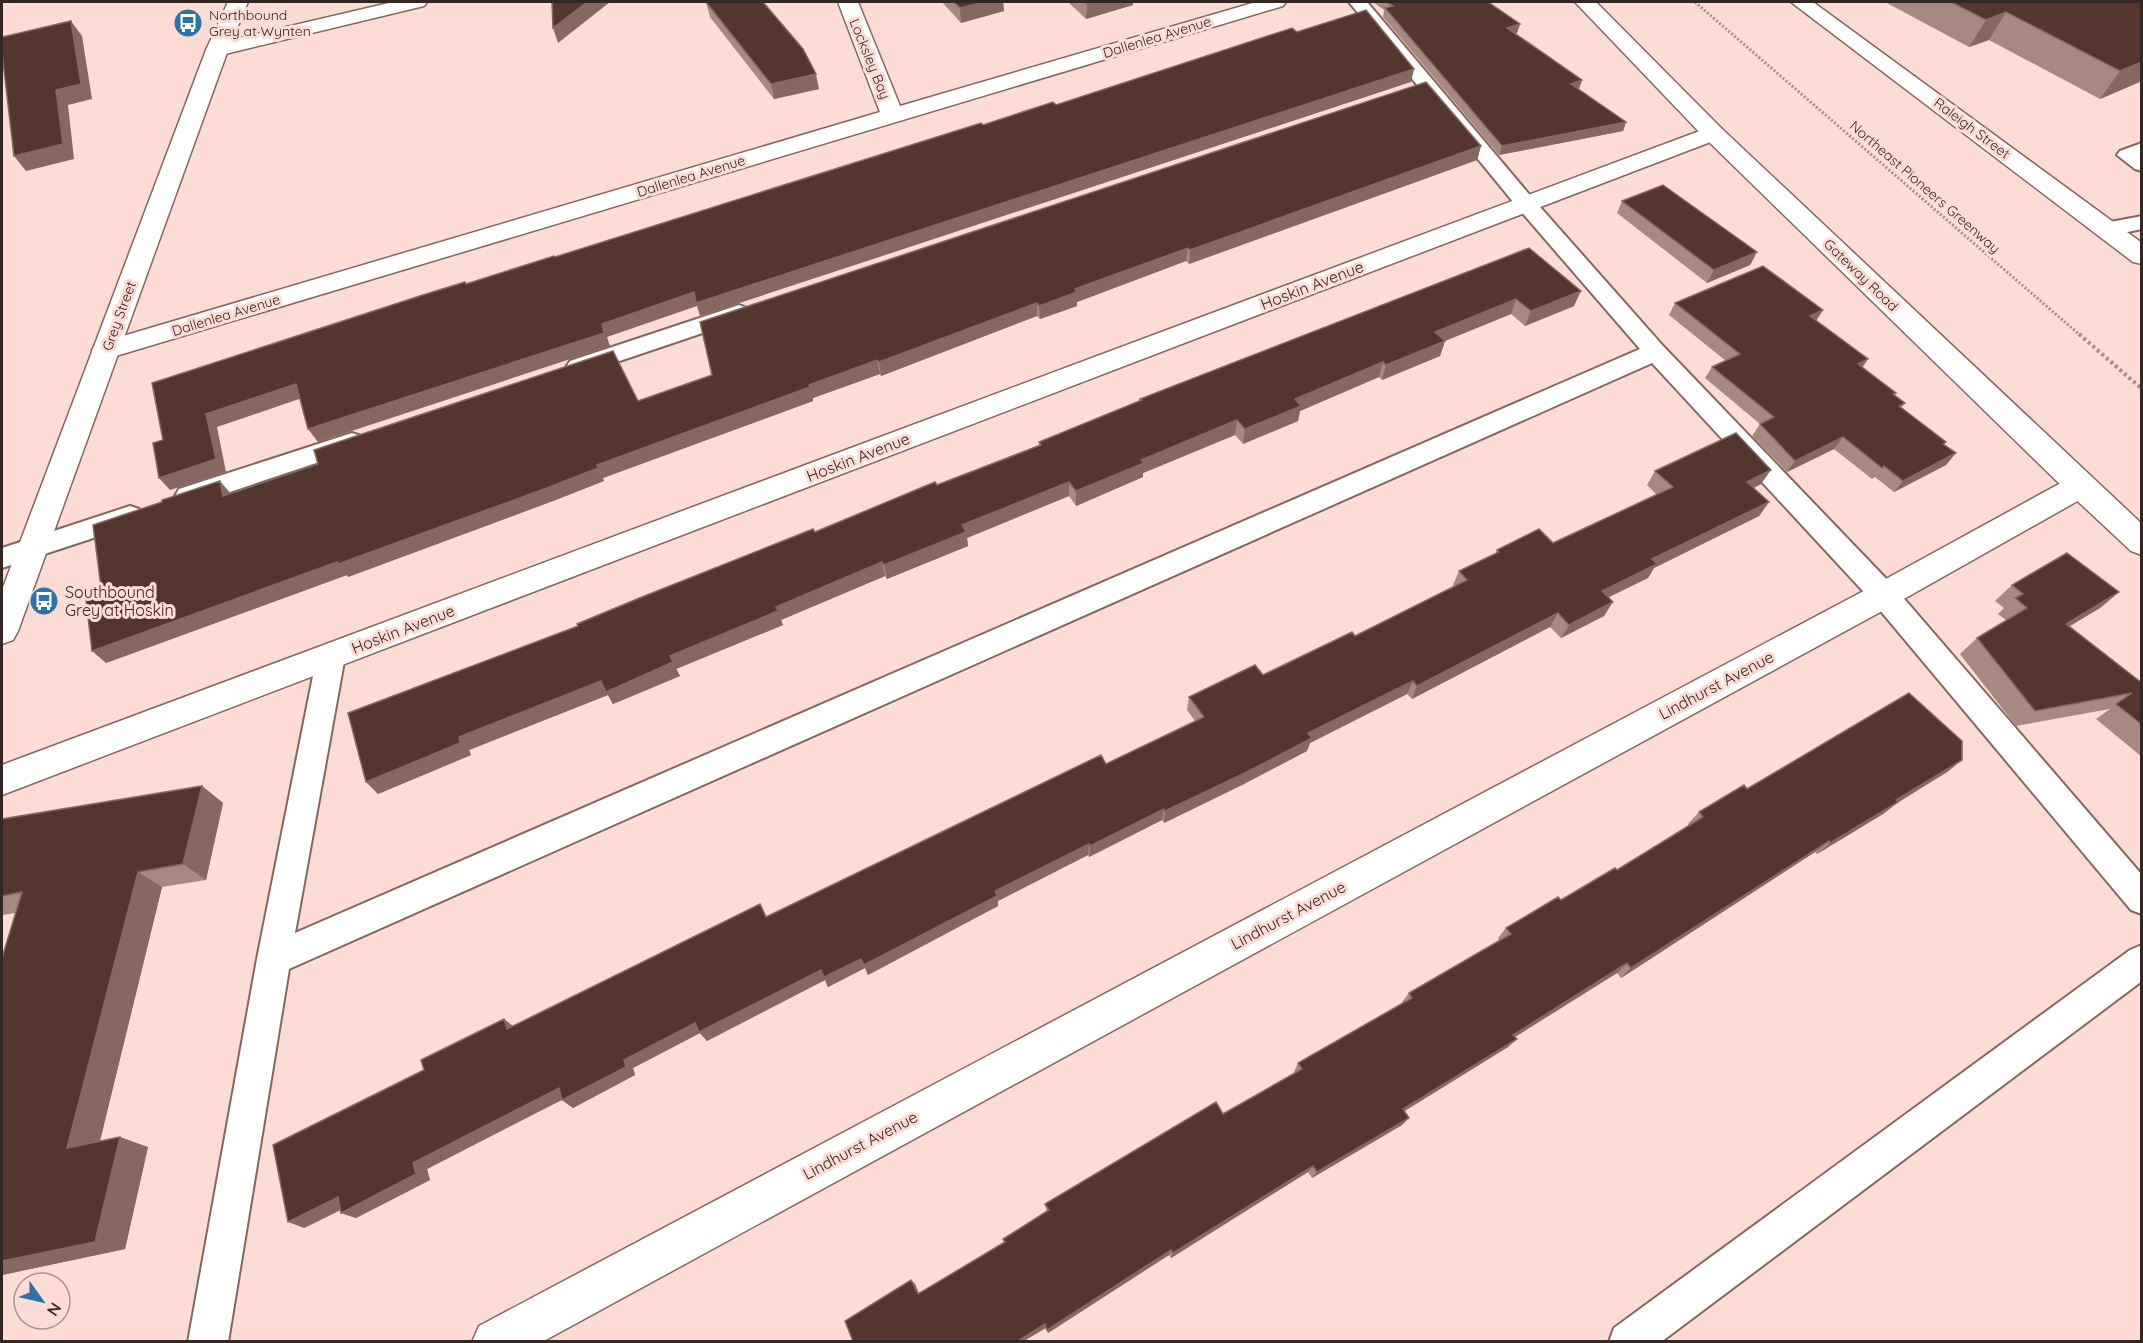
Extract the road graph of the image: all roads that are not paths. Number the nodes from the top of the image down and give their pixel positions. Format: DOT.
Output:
graph roads {
  1 [pos="238,2"];
  2 [pos="417,2"];
  3 [pos="848,2"];
  4 [pos="1276,2"];
  5 [pos="1358,2"];
  6 [pos="1585,2"];
  7 [pos="1801,2"];
  8 [pos="1212,10"];
  9 [pos="218,50"];
  10 [pos="893,116"];
  11 [pos="1713,133"];
  12 [pos="2142,149"];
  13 [pos="2142,165"];
  14 [pos="1526,204"];
  15 [pos="2142,222"];
  16 [pos="2108,229"];
  17 [pos="2142,256"];
  18 [pos="760,306"];
  19 [pos="106,350"];
  20 [pos="1655,352"];
  21 [pos="556,374"];
  22 [pos="375,434"];
  23 [pos="2080,486"];
  24 [pos="172,502"];
  25 [pos="149,509"];
  26 [pos="2142,543"];
  27 [pos="33,548"];
  28 [pos="2,558"];
  29 [pos="1884,595"];
  30 [pos="2,631"];
  31 [pos="331,656"];
  32 [pos="2,780"];
  33 [pos="2142,899"];
  34 [pos="274,960"];
  35 [pos="2142,962"];
  36 [pos="208,1341"];
  37 [pos="495,1341"];
  38 [pos="1628,1341"];
  1 -- 9 [label="street, Grey Street"];
  2 -- 9 [label="street"];
  3 -- 10 [label="street, Locksley Bay"];
  4 -- 8 [label="street, Dallenlea Avenue"];
  5 -- 14 [label="lane"];
  6 -- 11 [label="street, Gateway Road"];
  7 -- 16 [label="street, Raleigh Street"];
  8 -- 10 [label="street, Dallenlea Avenue"];
  9 -- 19 [label="street, Grey Street"];
  10 -- 19 [label="street, Dallenlea Avenue"];
  11 -- 14 [label="street, Hoskin Avenue"];
  11 -- 23 [label="street, Gateway Road"];
  12 -- 13 [label="lane"];
  14 -- 20 [label="lane"];
  14 -- 31 [label="street, Hoskin Avenue"];
  15 -- 16 [label="lane"];
  16 -- 17 [label="street, Raleigh Street"];
  18 -- 21 [label="lane"];
  19 -- 27 [label="street, Grey Street"];
  20 -- 29 [label="lane"];
  20 -- 34 [label="lane"];
  22 -- 24 [label="lane"];
  23 -- 26 [label="street, Gateway Road"];
  23 -- 29 [label="street, Lindhurst Avenue"];
  25 -- 27 [label="lane"];
  27 -- 28 [label="lane"];
  27 -- 30 [label="street, Grey Street"];
  29 -- 33 [label="lane"];
  29 -- 37 [label="street, Lindhurst Avenue"];
  31 -- 32 [label="street, Hoskin Avenue"];
  31 -- 34 [label="lane"];
  34 -- 36 [label="lane"];
  35 -- 38 [label="lane"];
}
